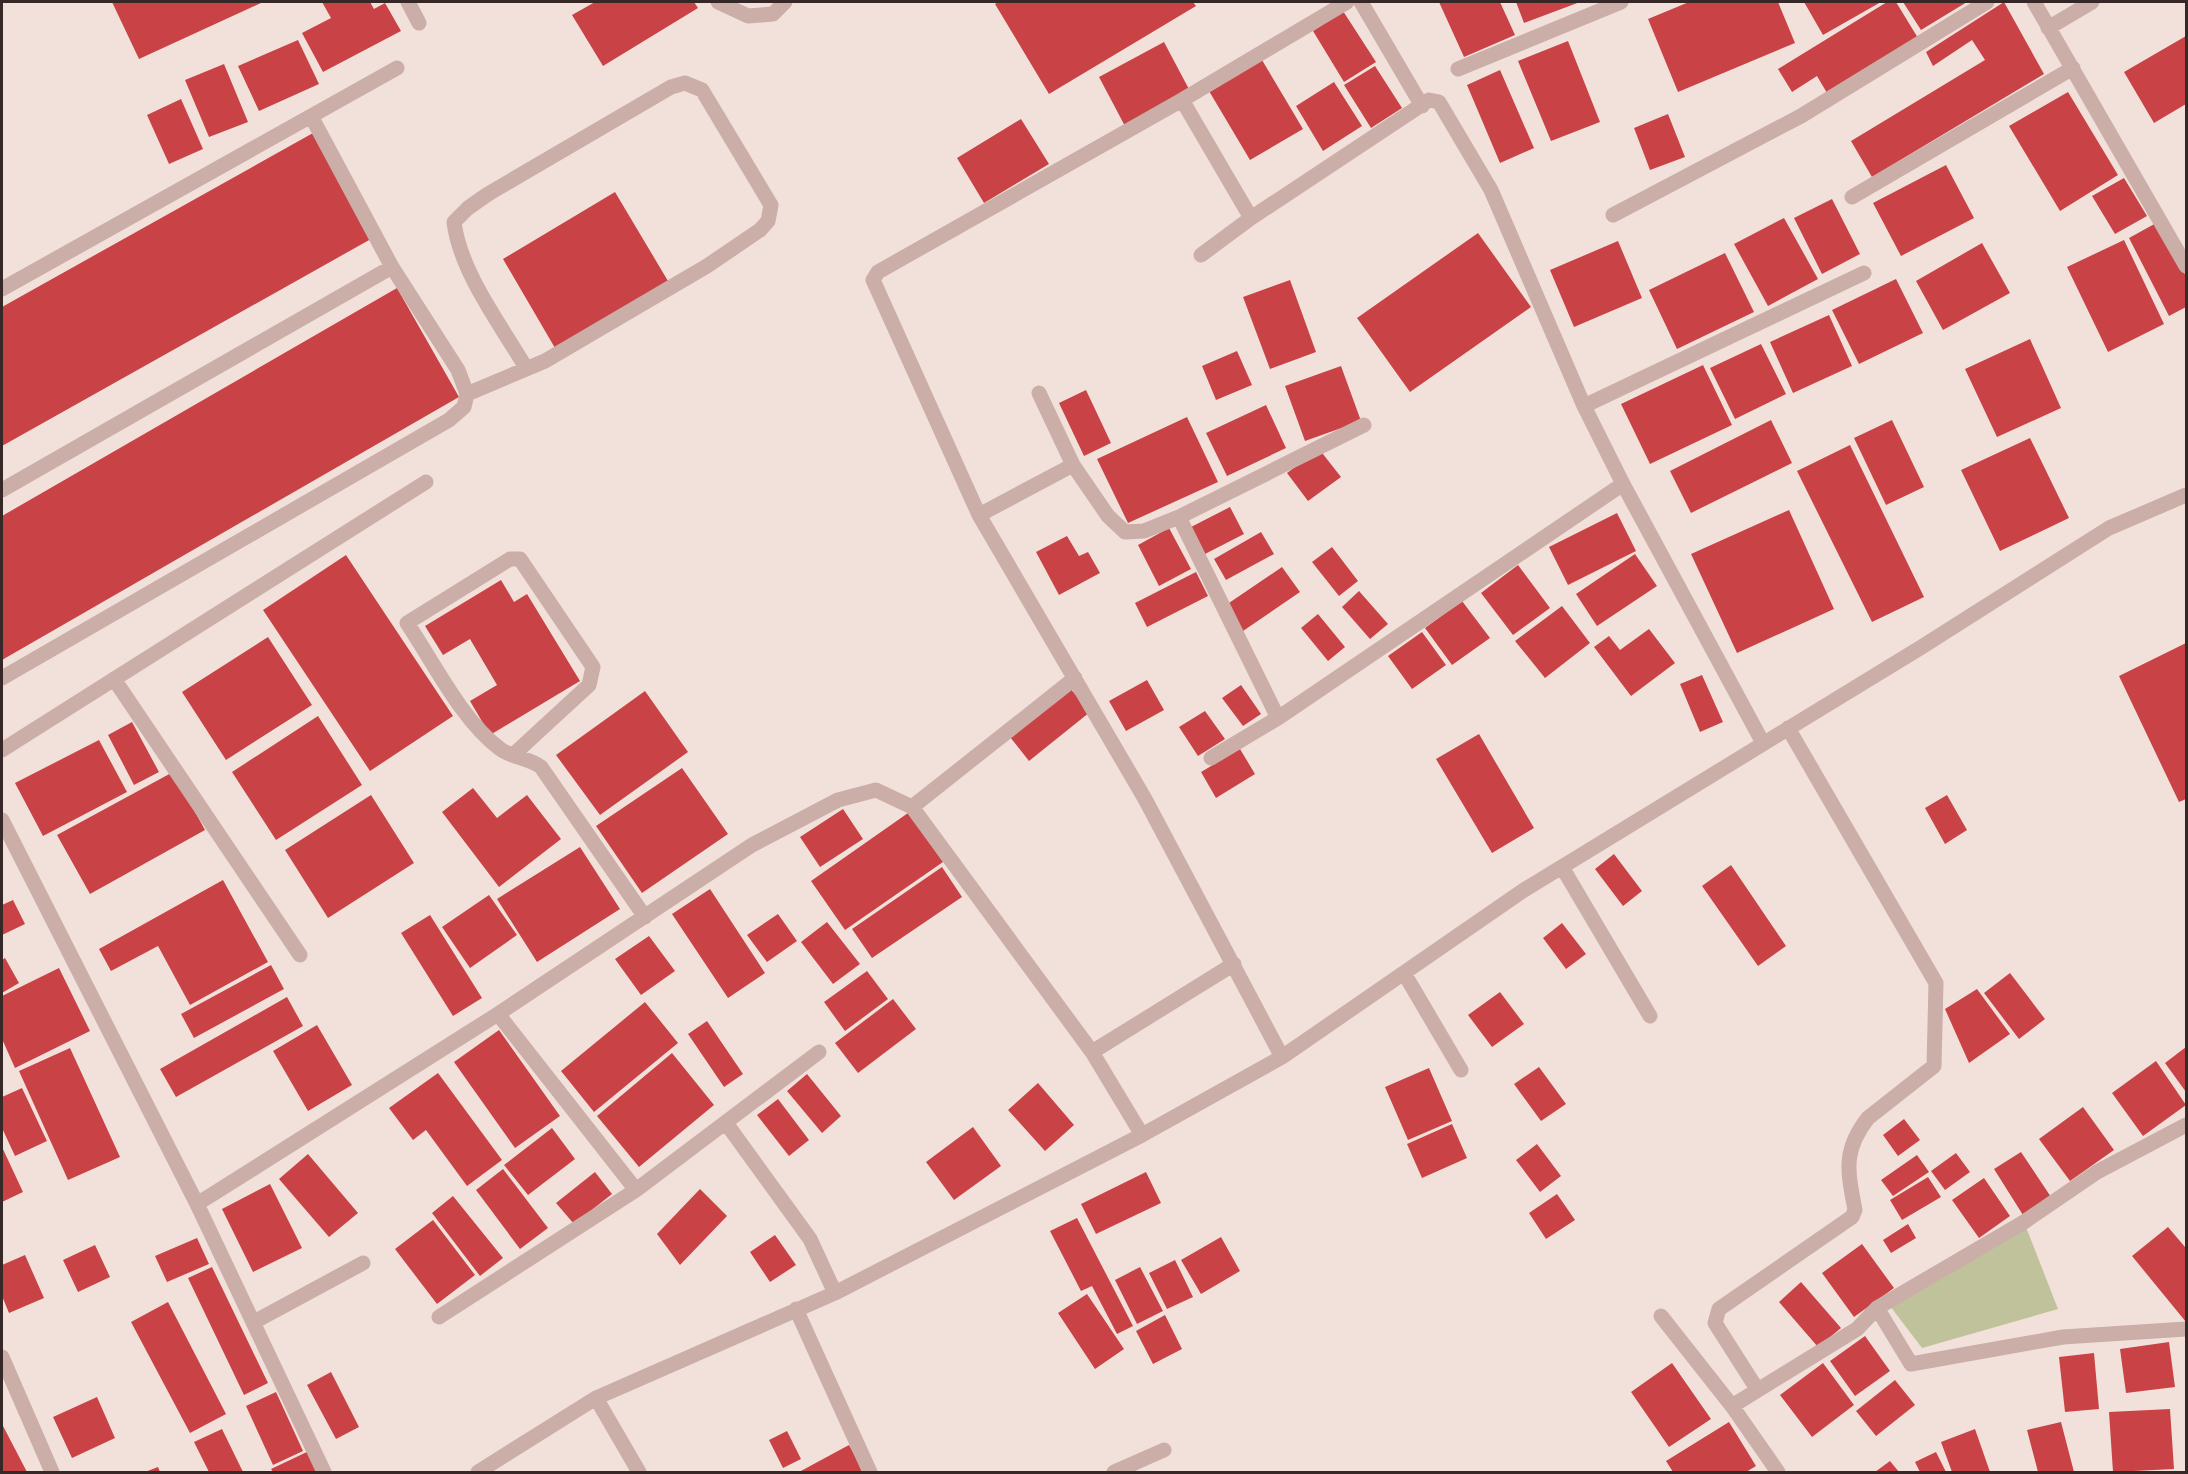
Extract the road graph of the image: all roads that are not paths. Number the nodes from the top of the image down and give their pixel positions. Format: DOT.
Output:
graph roads {
  1 [pos="408,2"];
  2 [pos="718,2"];
  3 [pos="785,2"];
  4 [pos="1347,2"];
  5 [pos="1361,2"];
  6 [pos="1620,2"];
  7 [pos="1988,2"];
  8 [pos="2034,2"];
  9 [pos="2092,2"];
  10 [pos="418,23"];
  11 [pos="2048,28"];
  12 [pos="397,68"];
  13 [pos="2073,68"];
  14 [pos="1458,69"];
  15 [pos="1182,100"];
  16 [pos="1422,106"];
  17 [pos="311,116"];
  18 [pos="1852,197"];
  19 [pos="1613,215"];
  20 [pos="1251,218"];
  21 [pos="1202,255"];
  22 [pos="2187,266"];
  23 [pos="392,267"];
  24 [pos="1864,273"];
  25 [pos="2,289"];
  26 [pos="526,369"];
  27 [pos="1039,393"];
  28 [pos="467,394"];
  29 [pos="1584,406"];
  30 [pos="1364,425"];
  31 [pos="1073,465"];
  32 [pos="426,482"];
  33 [pos="1623,484"];
  34 [pos="2,490"];
  35 [pos="2187,495"];
  36 [pos="979,515"];
  37 [pos="1179,517"];
  38 [pos="2,678"];
  39 [pos="1075,678"];
  40 [pos="114,679"];
  41 [pos="1278,718"];
  42 [pos="1788,728"];
  43 [pos="1763,743"];
  44 [pos="2,750"];
  45 [pos="513,755"];
  46 [pos="1211,759"];
  47 [pos="912,807"];
  48 [pos="2,820"];
  49 [pos="1562,867"];
  50 [pos="645,917"];
  51 [pos="300,955"];
  52 [pos="1234,964"];
  53 [pos="1404,973"];
  54 [pos="498,1014"];
  55 [pos="1650,1016"];
  56 [pos="819,1052"];
  57 [pos="1092,1052"];
  58 [pos="1282,1057"];
  59 [pos="1461,1070"];
  60 [pos="726,1123"];
  61 [pos="2187,1125"];
  62 [pos="1142,1135"];
  63 [pos="636,1190"];
  64 [pos="197,1204"];
  65 [pos="363,1263"];
  66 [pos="835,1293"];
  67 [pos="1877,1308"];
  68 [pos="796,1310"];
  69 [pos="1661,1316"];
  70 [pos="439,1317"];
  71 [pos="254,1322"];
  72 [pos="2187,1329"];
  73 [pos="2,1357"];
  74 [pos="1758,1389"];
  75 [pos="596,1398"];
  76 [pos="1732,1406"];
  77 [pos="1164,1450"];
  78 [pos="52,1473"];
  79 [pos="324,1473"];
  80 [pos="478,1473"];
  81 [pos="639,1473"];
  82 [pos="870,1473"];
  83 [pos="1114,1473"];
  84 [pos="1778,1473"];
  1 -- 10 [label="street"];
  2 -- 3 [label="street"];
  4 -- 15 [label="street"];
  5 -- 16 [label="street"];
  6 -- 14 [label="street"];
  7 -- 19 [label="street"];
  8 -- 11 [label="street"];
  9 -- 11 [label="street"];
  11 -- 13 [label="street"];
  12 -- 17 [label="street"];
  13 -- 18 [label="street"];
  13 -- 22 [label="street"];
  15 -- 20 [label="street"];
  15 -- 36 [label="street"];
  16 -- 20 [label="street"];
  16 -- 29 [label="street"];
  17 -- 23 [label="street"];
  17 -- 25 [label="street"];
  20 -- 21 [label="street"];
  23 -- 28 [label="street"];
  23 -- 34 [label="street"];
  24 -- 29 [label="street"];
  26 -- 26 [label="street"];
  26 -- 28 [label="street"];
  27 -- 31 [label="street"];
  28 -- 38 [label="street"];
  29 -- 33 [label="street"];
  30 -- 37 [label="street"];
  31 -- 36 [label="street"];
  31 -- 37 [label="street"];
  32 -- 40 [label="street"];
  33 -- 41 [label="street"];
  33 -- 43 [label="street"];
  35 -- 42 [label="street"];
  36 -- 39 [label="street"];
  37 -- 41 [label="street"];
  39 -- 47 [label="street"];
  39 -- 52 [label="street"];
  40 -- 44 [label="street"];
  40 -- 51 [label="street"];
  41 -- 46 [label="street"];
  42 -- 43 [label="street"];
  42 -- 74 [label="street"];
  43 -- 49 [label="street"];
  45 -- 45 [label="street"];
  45 -- 50 [label="street"];
  47 -- 50 [label="street"];
  47 -- 57 [label="street"];
  48 -- 64 [label="street"];
  49 -- 53 [label="street"];
  49 -- 55 [label="street"];
  50 -- 54 [label="street"];
  52 -- 57 [label="street"];
  52 -- 58 [label="street"];
  53 -- 58 [label="street"];
  53 -- 59 [label="street"];
  54 -- 63 [label="street"];
  54 -- 64 [label="street"];
  56 -- 60 [label="street"];
  57 -- 62 [label="street"];
  58 -- 62 [label="street"];
  60 -- 63 [label="street"];
  60 -- 66 [label="street"];
  61 -- 67 [label="street"];
  62 -- 66 [label="street"];
  63 -- 70 [label="street"];
  64 -- 71 [label="street"];
  65 -- 71 [label="street"];
  66 -- 68 [label="street"];
  67 -- 72 [label="street"];
  67 -- 74 [label="street"];
  68 -- 75 [label="street"];
  68 -- 82 [label="street"];
  69 -- 76 [label="street"];
  71 -- 79 [label="street"];
  73 -- 78 [label="street"];
  74 -- 76 [label="street"];
  75 -- 80 [label="street"];
  75 -- 81 [label="street"];
  76 -- 84 [label="street"];
  77 -- 83 [label="street"];
}
